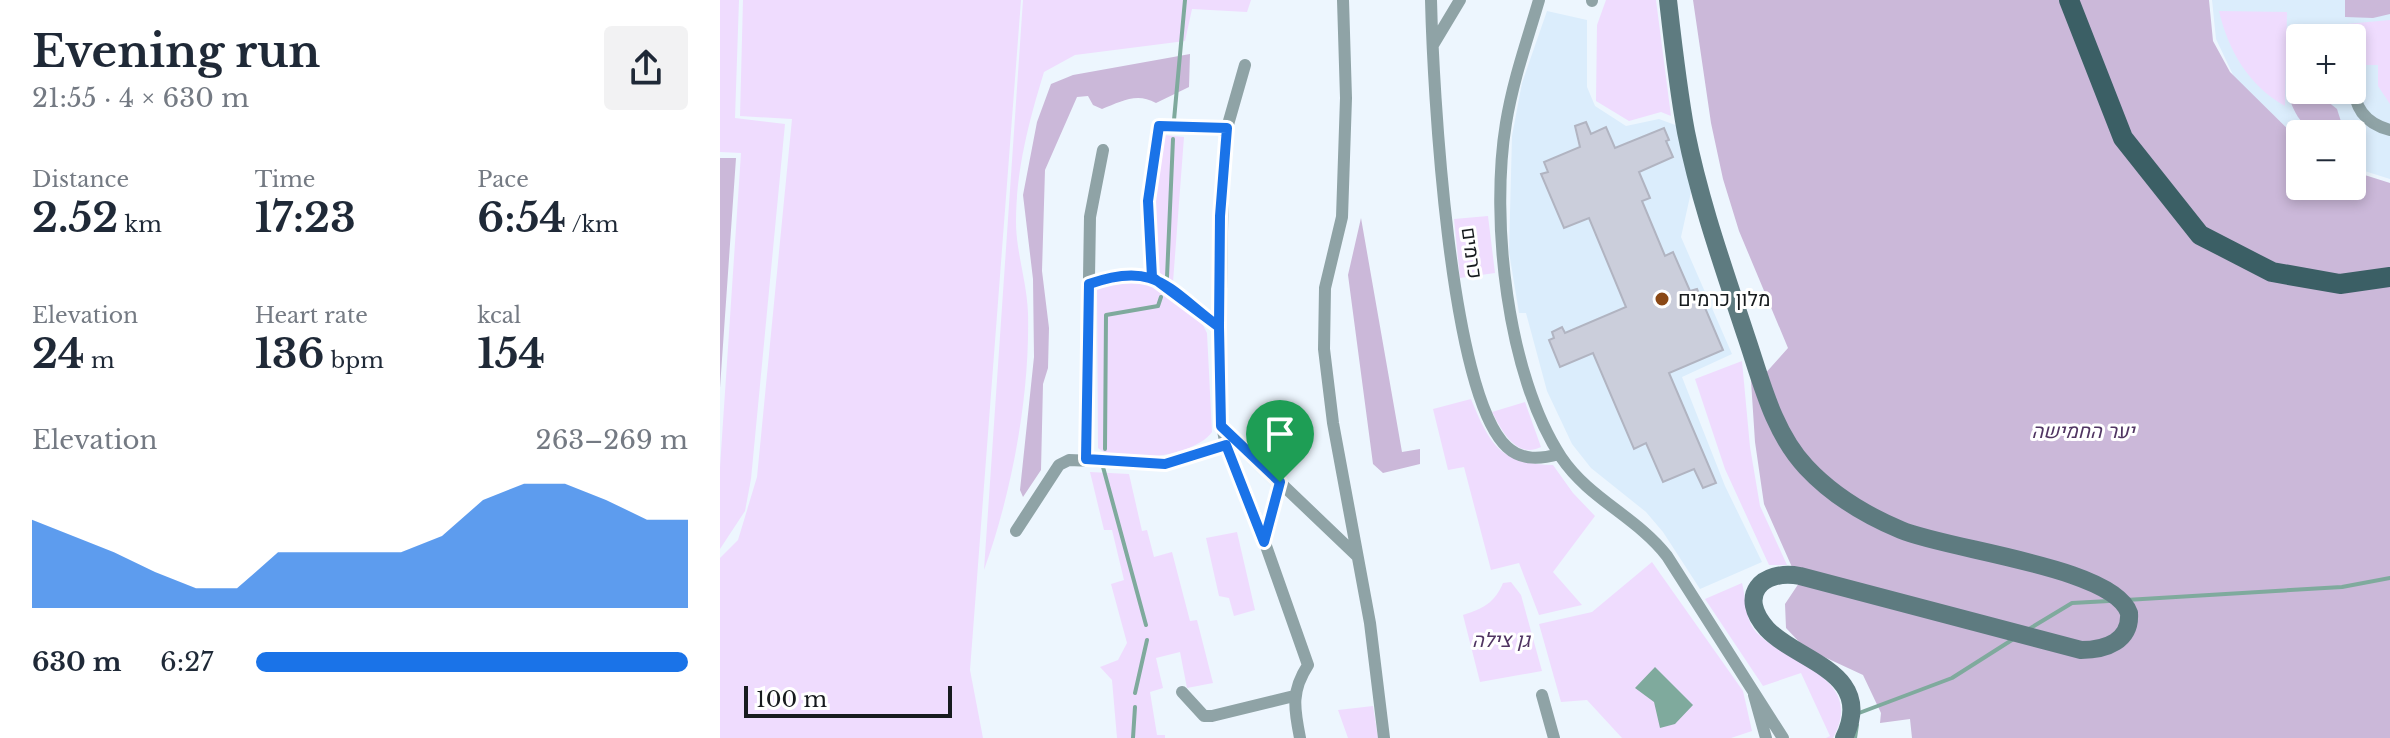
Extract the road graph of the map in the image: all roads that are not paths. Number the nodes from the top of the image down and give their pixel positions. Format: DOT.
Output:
graph roads {
  1 [pos="1343,0"];
  2 [pos="1431,0"];
  3 [pos="1460,0"];
  4 [pos="1539,0"];
  5 [pos="1668,0"];
  6 [pos="2069,0"];
  7 [pos="1432,46"];
  8 [pos="1245,65"];
  9 [pos="2357,104"];
  10 [pos="1227,128"];
  11 [pos="2390,130"];
  12 [pos="1103,150"];
  13 [pos="1152,277"];
  14 [pos="2390,277"];
  15 [pos="1089,284"];
  16 [pos="1219,327"];
  17 [pos="1221,426"];
  18 [pos="1226,445"];
  19 [pos="1559,454"];
  20 [pos="1086,459"];
  21 [pos="1280,482"];
  22 [pos="1016,531"];
  23 [pos="1264,542"];
  24 [pos="1357,556"];
  25 [pos="1753,688"];
  26 [pos="1182,692"];
  27 [pos="1542,695"];
  28 [pos="1294,696"];
  29 [pos="1300,738"];
  30 [pos="1384,738"];
  31 [pos="1554,738"];
  32 [pos="1766,738"];
  33 [pos="1783,738"];
  34 [pos="1844,738"];
  1 -- 24 [label="street"];
  2 -- 7 [label="street, כרמים"];
  3 -- 7 [label="street"];
  4 -- 19 [label="street"];
  5 -- 34 [label="main road"];
  6 -- 14 [label="main road"];
  7 -- 19 [label="street, כרמים"];
  8 -- 10 [label="street"];
  9 -- 11 [label="street"];
  10 -- 13 [label="street"];
  10 -- 16 [label="street"];
  12 -- 15 [label="street"];
  13 -- 15 [label="street"];
  13 -- 16 [label="street"];
  15 -- 20 [label="street"];
  16 -- 17 [label="street"];
  17 -- 18 [label="street"];
  17 -- 21 [label="street"];
  18 -- 20 [label="street"];
  18 -- 23 [label="street"];
  19 -- 25 [label="street"];
  20 -- 22 [label="street"];
  21 -- 23 [label="street"];
  21 -- 24 [label="street"];
  23 -- 28 [label="street"];
  24 -- 30 [label="street"];
  25 -- 32 [label="street"];
  25 -- 33 [label="street"];
  26 -- 28 [label="street"];
  27 -- 31 [label="street"];
  28 -- 29 [label="street"];
}
